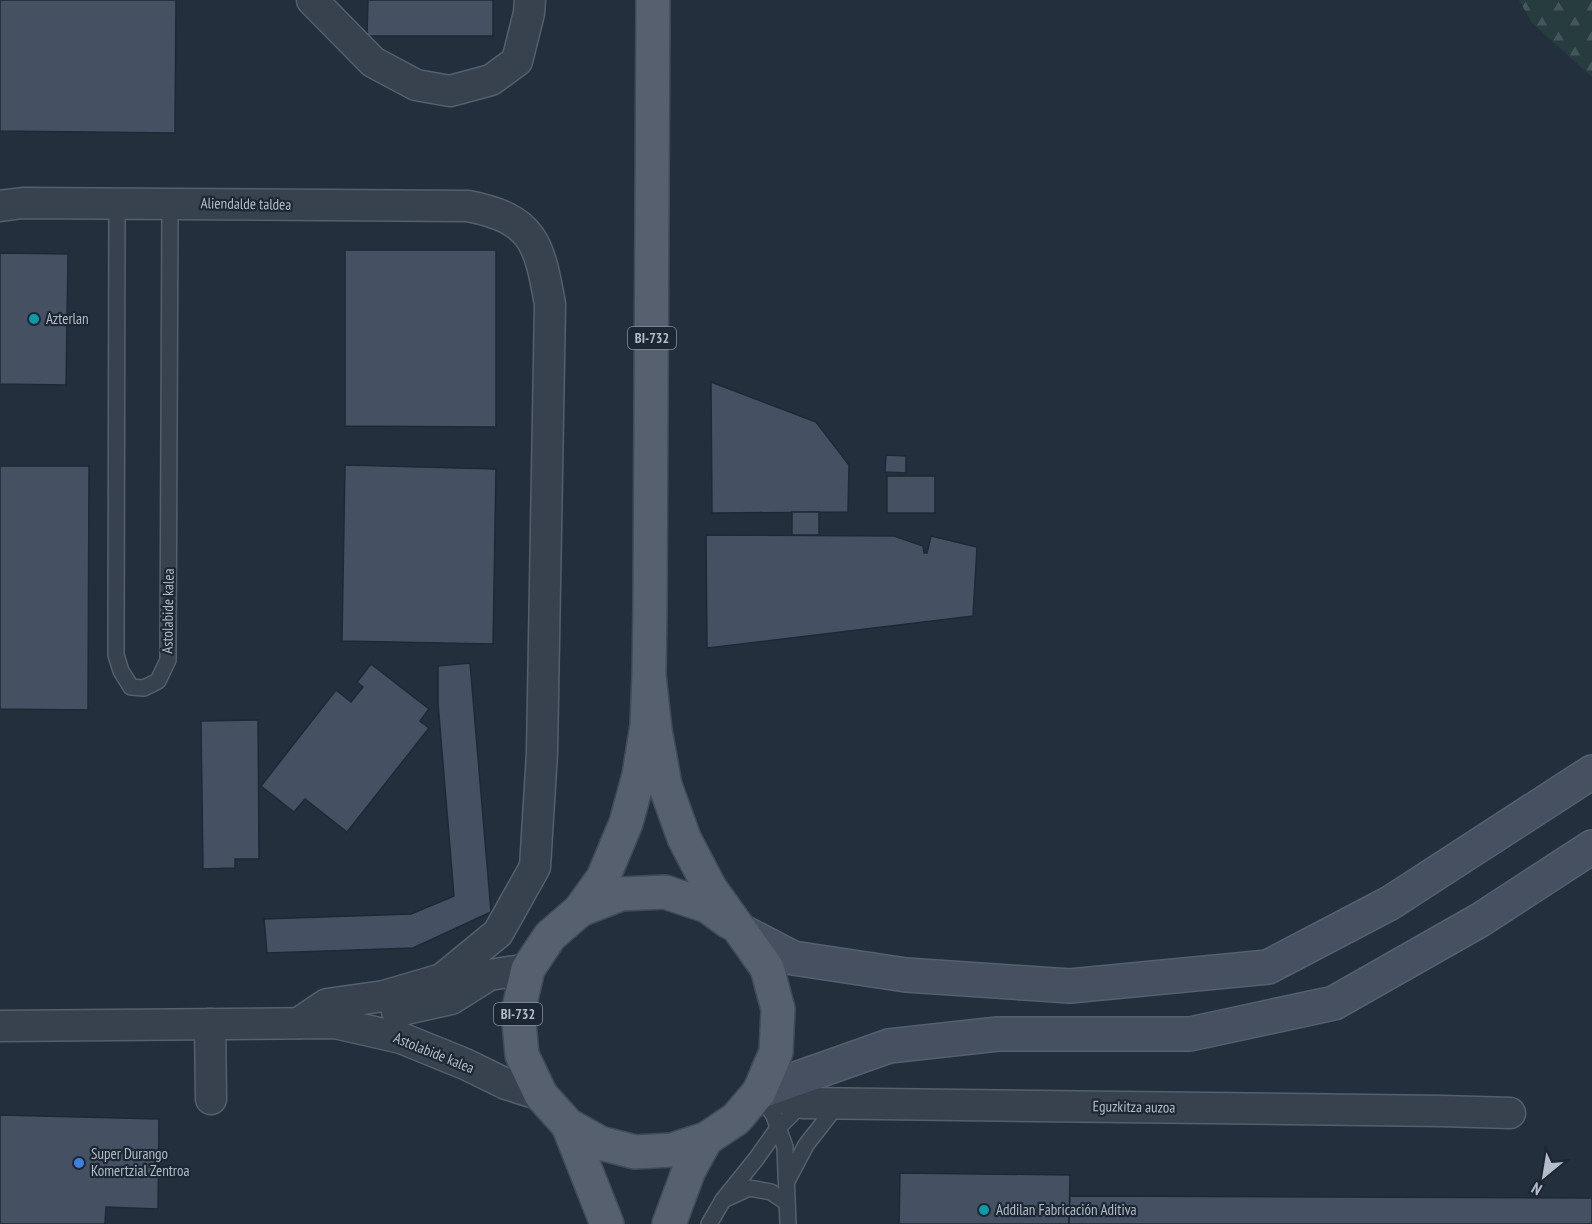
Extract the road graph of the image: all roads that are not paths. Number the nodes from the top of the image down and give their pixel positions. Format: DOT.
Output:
graph roads {
  1 [pos="312,0"];
  2 [pos="530,0"];
  3 [pos="653,0"];
  4 [pos="8,202"];
  5 [pos="117,203"];
  6 [pos="170,204"];
  7 [pos="649,675"];
  8 [pos="1592,772"];
  9 [pos="1592,847"];
  10 [pos="580,910"];
  11 [pos="743,932"];
  12 [pos="528,969"];
  13 [pos="299,1023"];
  14 [pos="335,1023"];
  15 [pos="210,1024"];
  16 [pos="0,1026"];
  17 [pos="759,1092"];
  18 [pos="540,1095"];
  19 [pos="211,1099"];
  20 [pos="803,1103"];
  21 [pos="838,1104"];
  22 [pos="1510,1113"];
  23 [pos="568,1125"];
  24 [pos="778,1128"];
  25 [pos="706,1139"];
  26 [pos="786,1184"];
  27 [pos="723,1200"];
  28 [pos="786,1202"];
  29 [pos="607,1224"];
  30 [pos="669,1224"];
  31 [pos="709,1224"];
  32 [pos="788,1224"];
  1 -- 2 [label="street"];
  3 -- 7 [label="main road, BI-732"];
  4 -- 5 [label="street, Aliendalde taldea"];
  5 -- 6 [label="street, Aliendalde taldea"];
  5 -- 6 [label="lane, Astolabide kalea"];
  6 -- 13 [label="street, Aliendalde taldea"];
  7 -- 10 [label="main road, BI-732"];
  7 -- 11 [label="main road, BI-732"];
  8 -- 11 [label="main road"];
  9 -- 17 [label="main road"];
  10 -- 11 [label="main road, BI-732"];
  10 -- 12 [label="main road, BI-732"];
  11 -- 17 [label="main road, BI-732"];
  12 -- 14 [label="street"];
  12 -- 18 [label="main road, BI-732"];
  13 -- 14 [label="street, Astolabide kalea"];
  13 -- 15 [label="street, Astolabide kalea"];
  14 -- 18 [label="street, Astolabide kalea"];
  15 -- 16 [label="street, Astolabide kalea"];
  15 -- 19 [label="street"];
  17 -- 20 [label="street, Eguzkitza auzoa"];
  17 -- 24 [label="lane"];
  17 -- 25 [label="main road, BI-732"];
  18 -- 23 [label="main road, BI-732"];
  20 -- 21 [label="street, Eguzkitza auzoa"];
  20 -- 24 [label="lane"];
  21 -- 22 [label="street, Eguzkitza auzoa"];
  21 -- 26 [label="lane"];
  23 -- 25 [label="main road, BI-732"];
  23 -- 29 [label="main road, BI-732"];
  24 -- 26 [label="lane"];
  24 -- 27 [label="lane"];
  25 -- 30 [label="main road, BI-732"];
  26 -- 28 [label="lane"];
  27 -- 28 [label="lane"];
  27 -- 31 [label="lane"];
  28 -- 32 [label="lane"];
}
